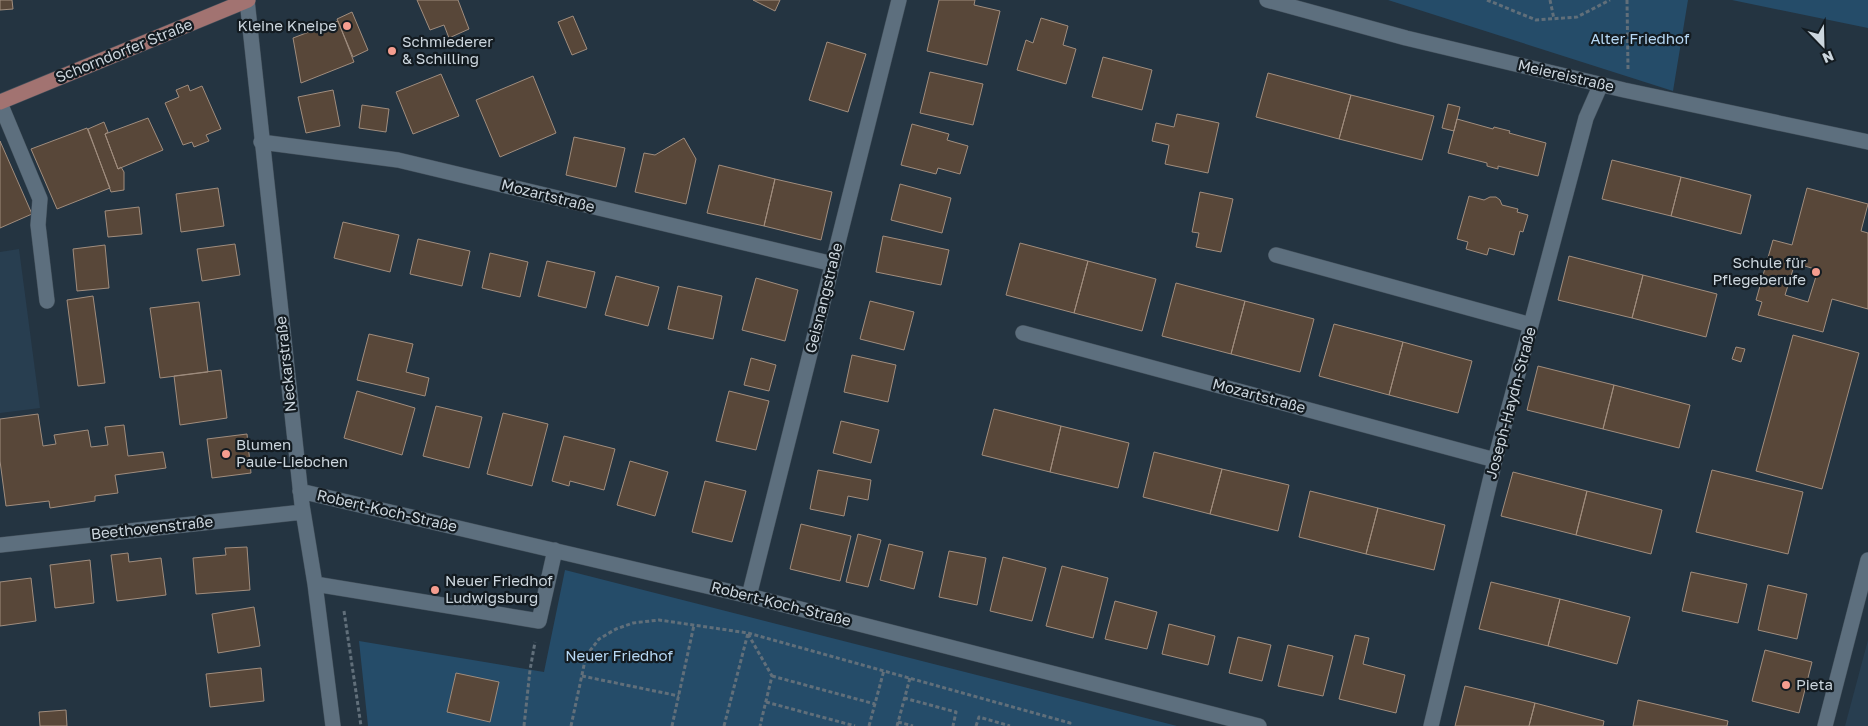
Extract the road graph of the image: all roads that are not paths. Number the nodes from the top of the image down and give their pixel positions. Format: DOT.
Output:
graph roads {
  1 [pos="247,0"];
  2 [pos="899,0"];
  3 [pos="1267,0"];
  4 [pos="1601,84"];
  5 [pos="0,103"];
  6 [pos="261,142"];
  7 [pos="1868,142"];
  8 [pos="1276,255"];
  9 [pos="833,264"];
  10 [pos="46,301"];
  11 [pos="1531,325"];
  12 [pos="1023,333"];
  13 [pos="1495,460"];
  14 [pos="300,491"];
  15 [pos="303,512"];
  16 [pos="0,545"];
  17 [pos="556,550"];
  18 [pos="1868,560"];
  19 [pos="315,584"];
  20 [pos="749,596"];
  21 [pos="333,726"];
  22 [pos="1259,726"];
  23 [pos="1430,726"];
  24 [pos="1825,726"];
  1 -- 5 [label="main road, Schorndorfer Straße"];
  1 -- 6 [label="street, Neckarstraße"];
  2 -- 9 [label="street, Geisnangstraße"];
  3 -- 4 [label="street, Meiereistraße"];
  4 -- 7 [label="street, Meiereistraße"];
  4 -- 11 [label="street, Joseph-Haydn-Straße"];
  5 -- 10 [label="street"];
  6 -- 9 [label="street, Mozartstraße"];
  6 -- 14 [label="street, Neckarstraße"];
  8 -- 11 [label="street"];
  9 -- 20 [label="street, Geisnangstraße"];
  11 -- 13 [label="street, Joseph-Haydn-Straße"];
  12 -- 13 [label="street, Mozartstraße"];
  13 -- 23 [label="street, Joseph-Haydn-Straße"];
  14 -- 15 [label="street, Neckarstraße"];
  14 -- 17 [label="street, Robert-Koch-Straße"];
  15 -- 16 [label="street, Beethovenstraße"];
  15 -- 19 [label="street, Neckarstraße"];
  17 -- 19 [label="street"];
  17 -- 20 [label="street, Robert-Koch-Straße"];
  18 -- 24 [label="street"];
  19 -- 21 [label="street, Neckarstraße"];
  20 -- 22 [label="street, Robert-Koch-Straße"];
}
